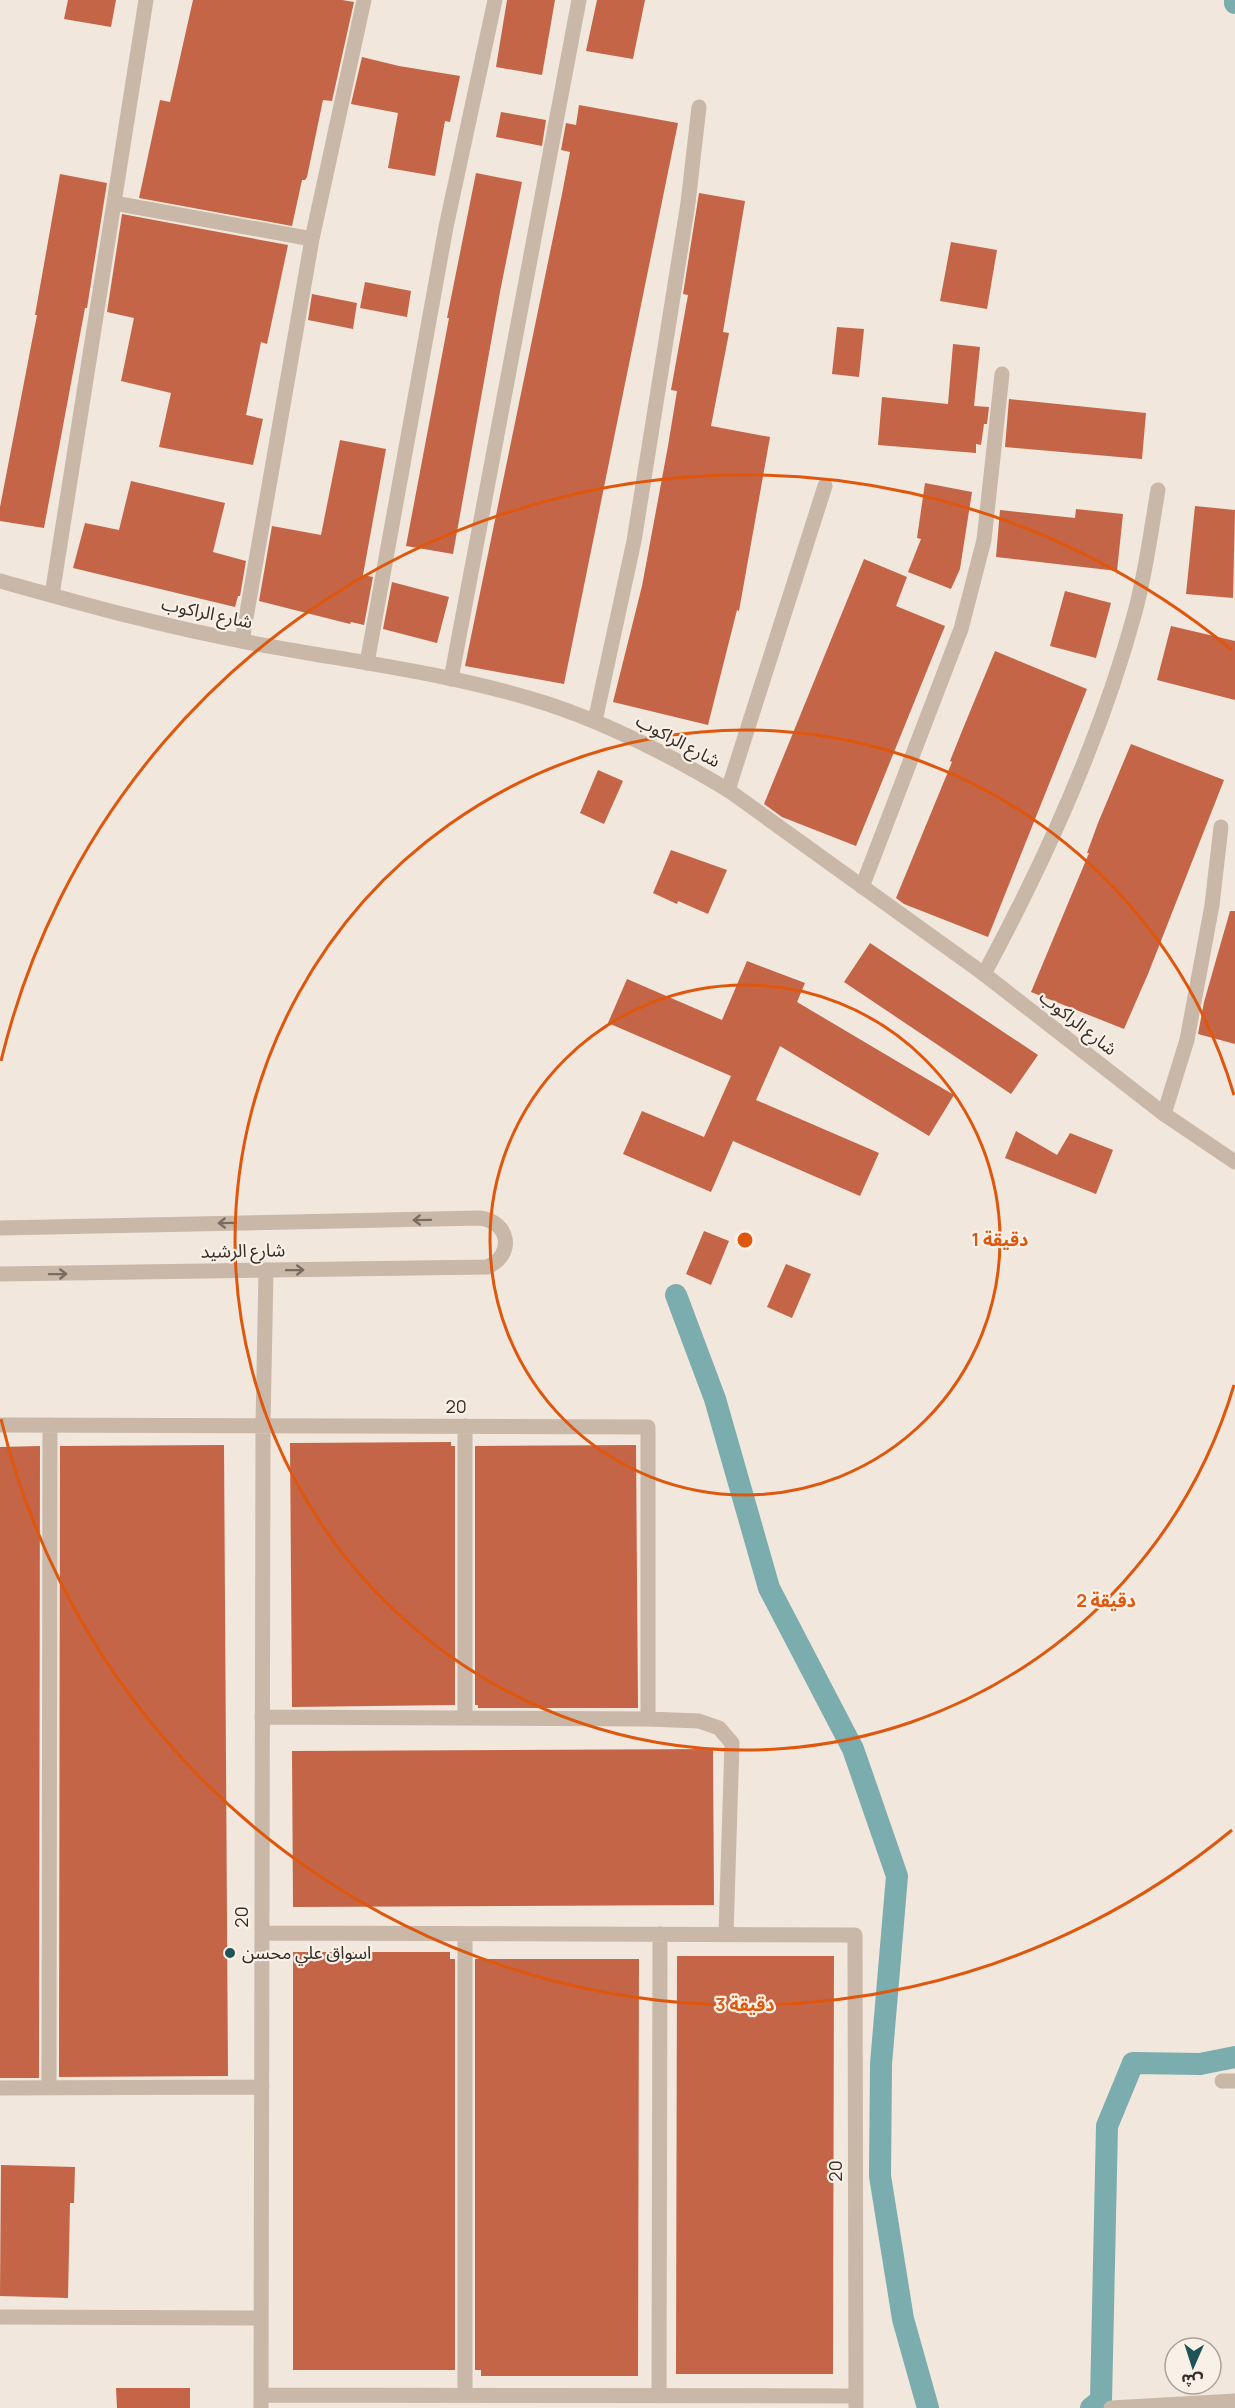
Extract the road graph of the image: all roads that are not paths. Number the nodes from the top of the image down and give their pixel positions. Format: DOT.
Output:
graph roads {
  1 [pos="146,0"];
  2 [pos="364,0"];
  3 [pos="495,0"];
  4 [pos="579,0"];
  5 [pos="699,107"];
  6 [pos="114,203"];
  7 [pos="312,239"];
  8 [pos="1002,374"];
  9 [pos="825,486"];
  10 [pos="1158,490"];
  11 [pos="0,581"];
  12 [pos="52,595"];
  13 [pos="242,641"];
  14 [pos="367,663"];
  15 [pos="451,679"];
  16 [pos="595,722"];
  17 [pos="728,790"];
  18 [pos="1221,827"];
  19 [pos="862,887"];
  20 [pos="984,974"];
  21 [pos="1164,1114"];
  22 [pos="1235,1162"];
  23 [pos="0,1228"];
  24 [pos="266,1270"];
  25 [pos="0,1275"];
  26 [pos="0,1425"];
  27 [pos="50,1425"];
  28 [pos="263,1425"];
  29 [pos="465,1426"];
  30 [pos="262,1717"];
  31 [pos="465,1718"];
  32 [pos="648,1719"];
  33 [pos="262,1933"];
  34 [pos="465,1934"];
  35 [pos="660,1934"];
  36 [pos="726,1934"];
  37 [pos="262,2087"];
  38 [pos="0,2088"];
  39 [pos="49,2088"];
  40 [pos="0,2317"];
  41 [pos="261,2318"];
  42 [pos="465,2395"];
  43 [pos="658,2396"];
  44 [pos="261,2401"];
  45 [pos="1235,2401"];
  46 [pos="856,2402"];
  47 [pos="1111,2408"];
  1 -- 6 [label="street"];
  2 -- 7 [label="street"];
  3 -- 14 [label="street"];
  4 -- 15 [label="street"];
  5 -- 16 [label="street"];
  6 -- 7 [label="street"];
  6 -- 12 [label="street"];
  7 -- 13 [label="street"];
  8 -- 19 [label="street"];
  9 -- 17 [label="street"];
  10 -- 20 [label="street"];
  11 -- 12 [label="street, شارع الراكوب"];
  12 -- 13 [label="street, شارع الراكوب"];
  13 -- 14 [label="street, شارع الراكوب"];
  14 -- 15 [label="street, شارع الراكوب"];
  15 -- 16 [label="street, شارع الراكوب"];
  16 -- 17 [label="street, شارع الراكوب"];
  17 -- 19 [label="street, شارع الراكوب"];
  18 -- 21 [label="street"];
  19 -- 20 [label="street, شارع الراكوب"];
  20 -- 21 [label="street, شارع الراكوب"];
  21 -- 22 [label="street, شارع الراكوب"];
  24 -- 23 [label="street, شارع الرشيد, one-way"];
  25 -- 24 [label="street, شارع الرشيد, one-way"];
  24 -- 28 [label="street"];
  26 -- 27 [label="street, 20"];
  27 -- 28 [label="street, 20"];
  27 -- 39 [label="street"];
  28 -- 29 [label="street, 20"];
  28 -- 30 [label="street, 20"];
  29 -- 31 [label="street"];
  29 -- 32 [label="street, 20"];
  30 -- 31 [label="street"];
  30 -- 33 [label="street, 20"];
  31 -- 32 [label="street"];
  32 -- 36 [label="street"];
  33 -- 34 [label="street"];
  33 -- 37 [label="street, 20"];
  34 -- 35 [label="street"];
  34 -- 42 [label="street"];
  35 -- 36 [label="street"];
  35 -- 43 [label="street"];
  36 -- 46 [label="street, 20"];
  37 -- 39 [label="street"];
  37 -- 41 [label="street, 20"];
  38 -- 39 [label="street"];
  40 -- 41 [label="street"];
  41 -- 44 [label="street, 20"];
  42 -- 43 [label="street"];
  42 -- 44 [label="street"];
  43 -- 46 [label="street"];
  45 -- 47 [label="street"];
}
